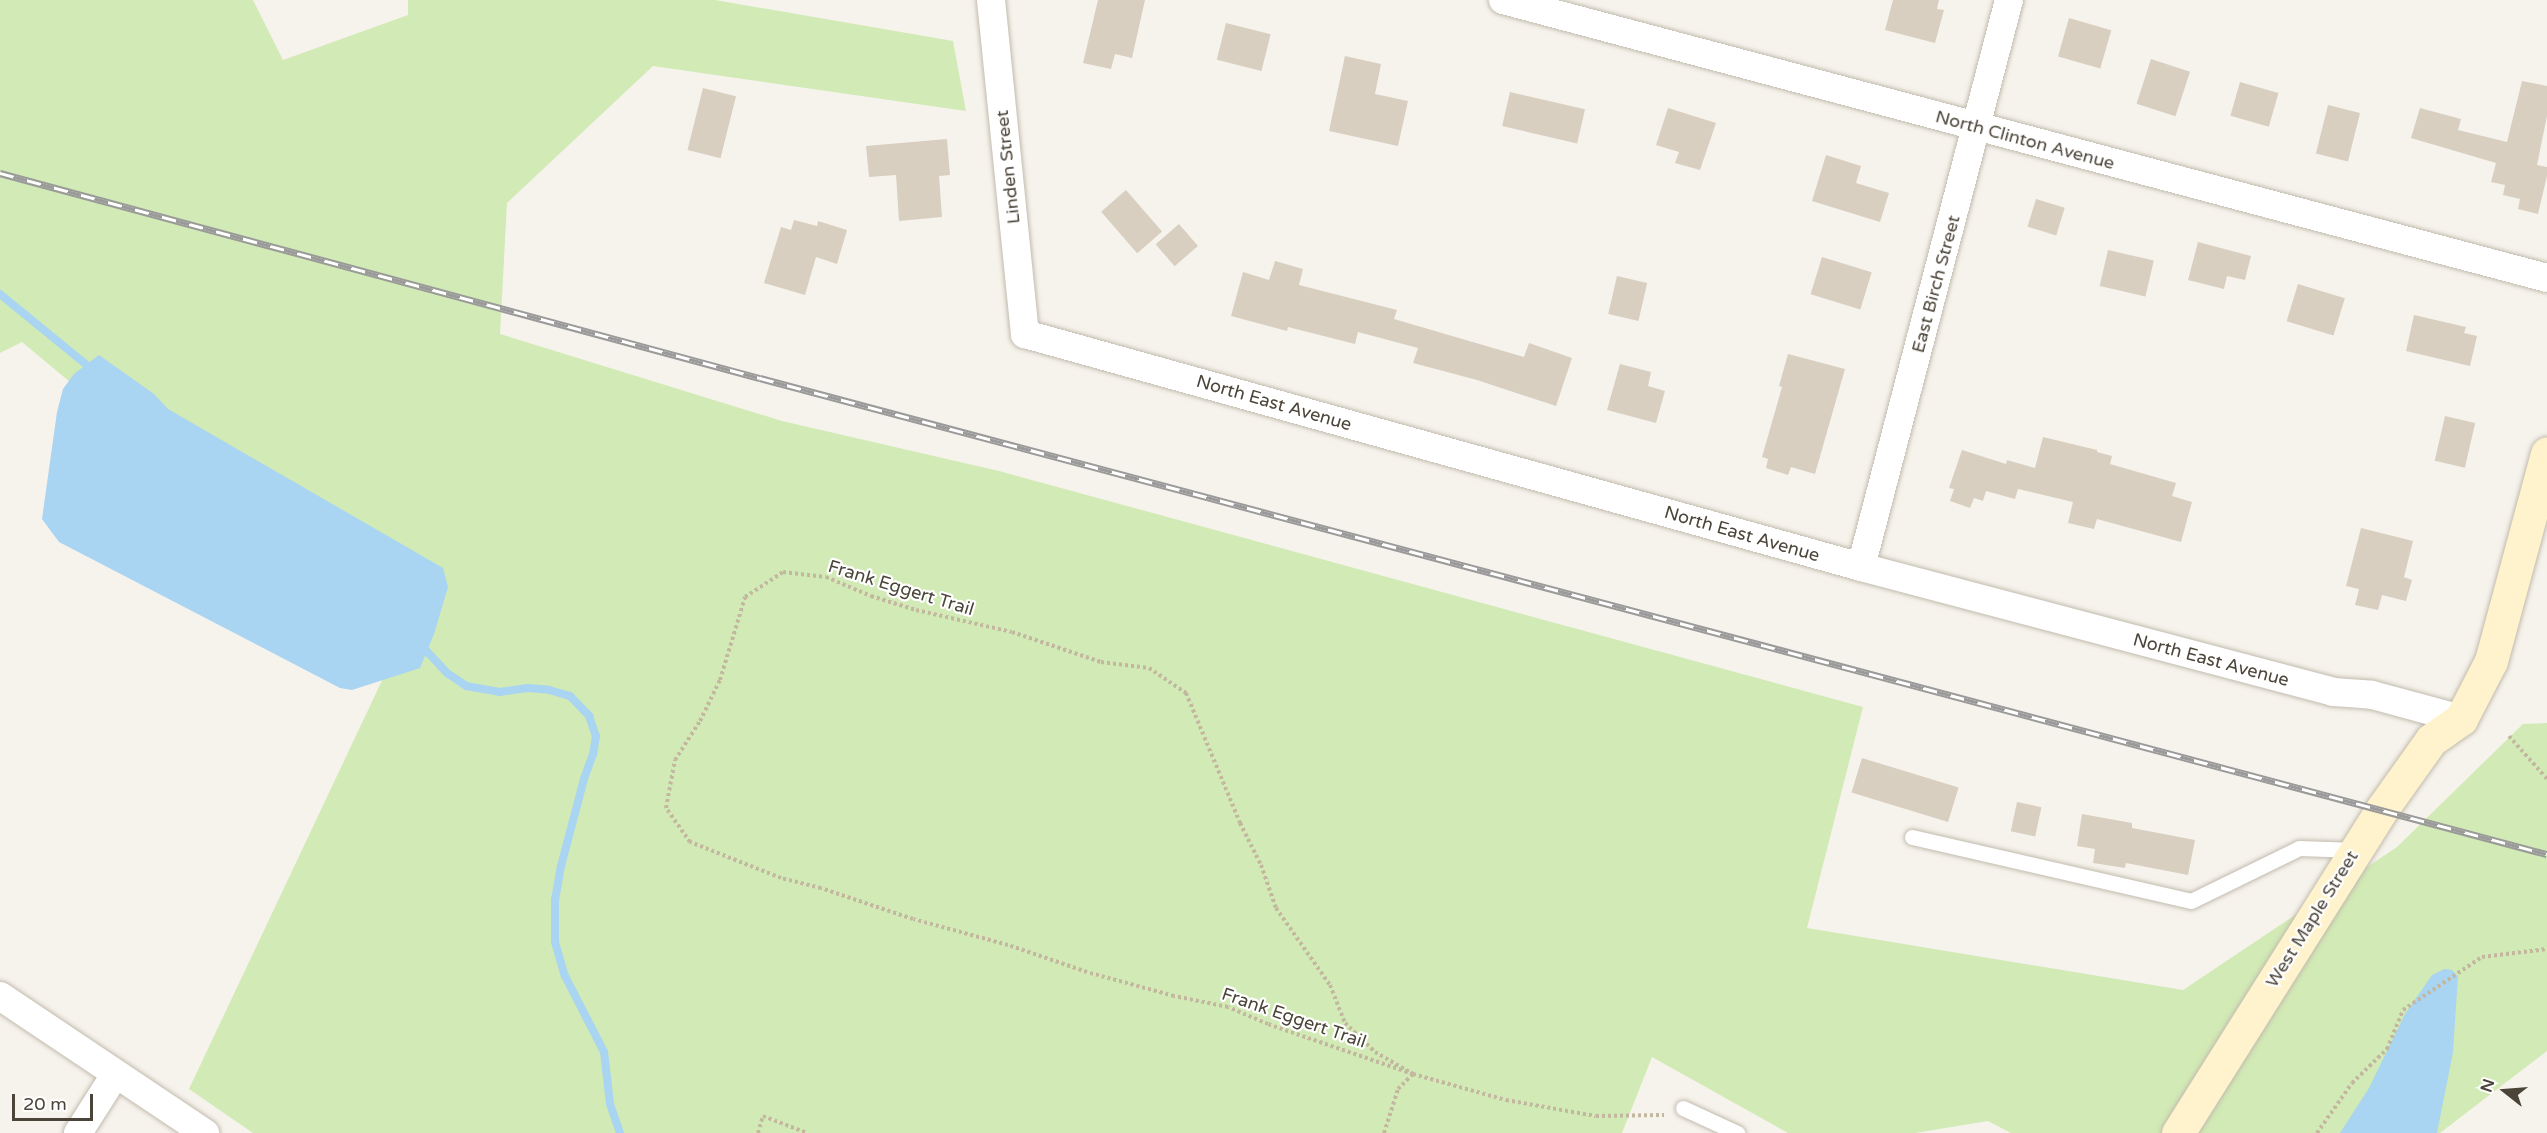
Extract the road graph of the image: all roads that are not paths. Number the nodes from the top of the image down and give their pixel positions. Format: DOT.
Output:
graph roads {
  1 [pos="991,0"];
  2 [pos="1503,0"];
  3 [pos="2009,0"];
  4 [pos="1977,128"];
  5 [pos="2547,278"];
  6 [pos="1025,334"];
  7 [pos="2547,453"];
  8 [pos="1861,567"];
  9 [pos="2462,719"];
  10 [pos="1912,837"];
  11 [pos="2356,850"];
  12 [pos="0,996"];
  13 [pos="115,1074"];
  14 [pos="1683,1108"];
  15 [pos="78,1133"];
  16 [pos="206,1133"];
  17 [pos="1737,1133"];
  18 [pos="2178,1133"];
  1 -- 6 [label="street, Linden Street"];
  2 -- 4 [label="street, North Clinton Avenue"];
  3 -- 4 [label="street, East Birch Street"];
  4 -- 5 [label="street, North Clinton Avenue"];
  4 -- 8 [label="street, East Birch Street"];
  6 -- 8 [label="street, North East Avenue"];
  7 -- 9 [label="street"];
  8 -- 9 [label="street, North East Avenue"];
  9 -- 11 [label="street, West Maple Street"];
  10 -- 11 [label="lane"];
  11 -- 18 [label="street, West Maple Street"];
  12 -- 13 [label="street"];
  13 -- 15 [label="street"];
  13 -- 16 [label="street"];
  14 -- 17 [label="lane"];
}
